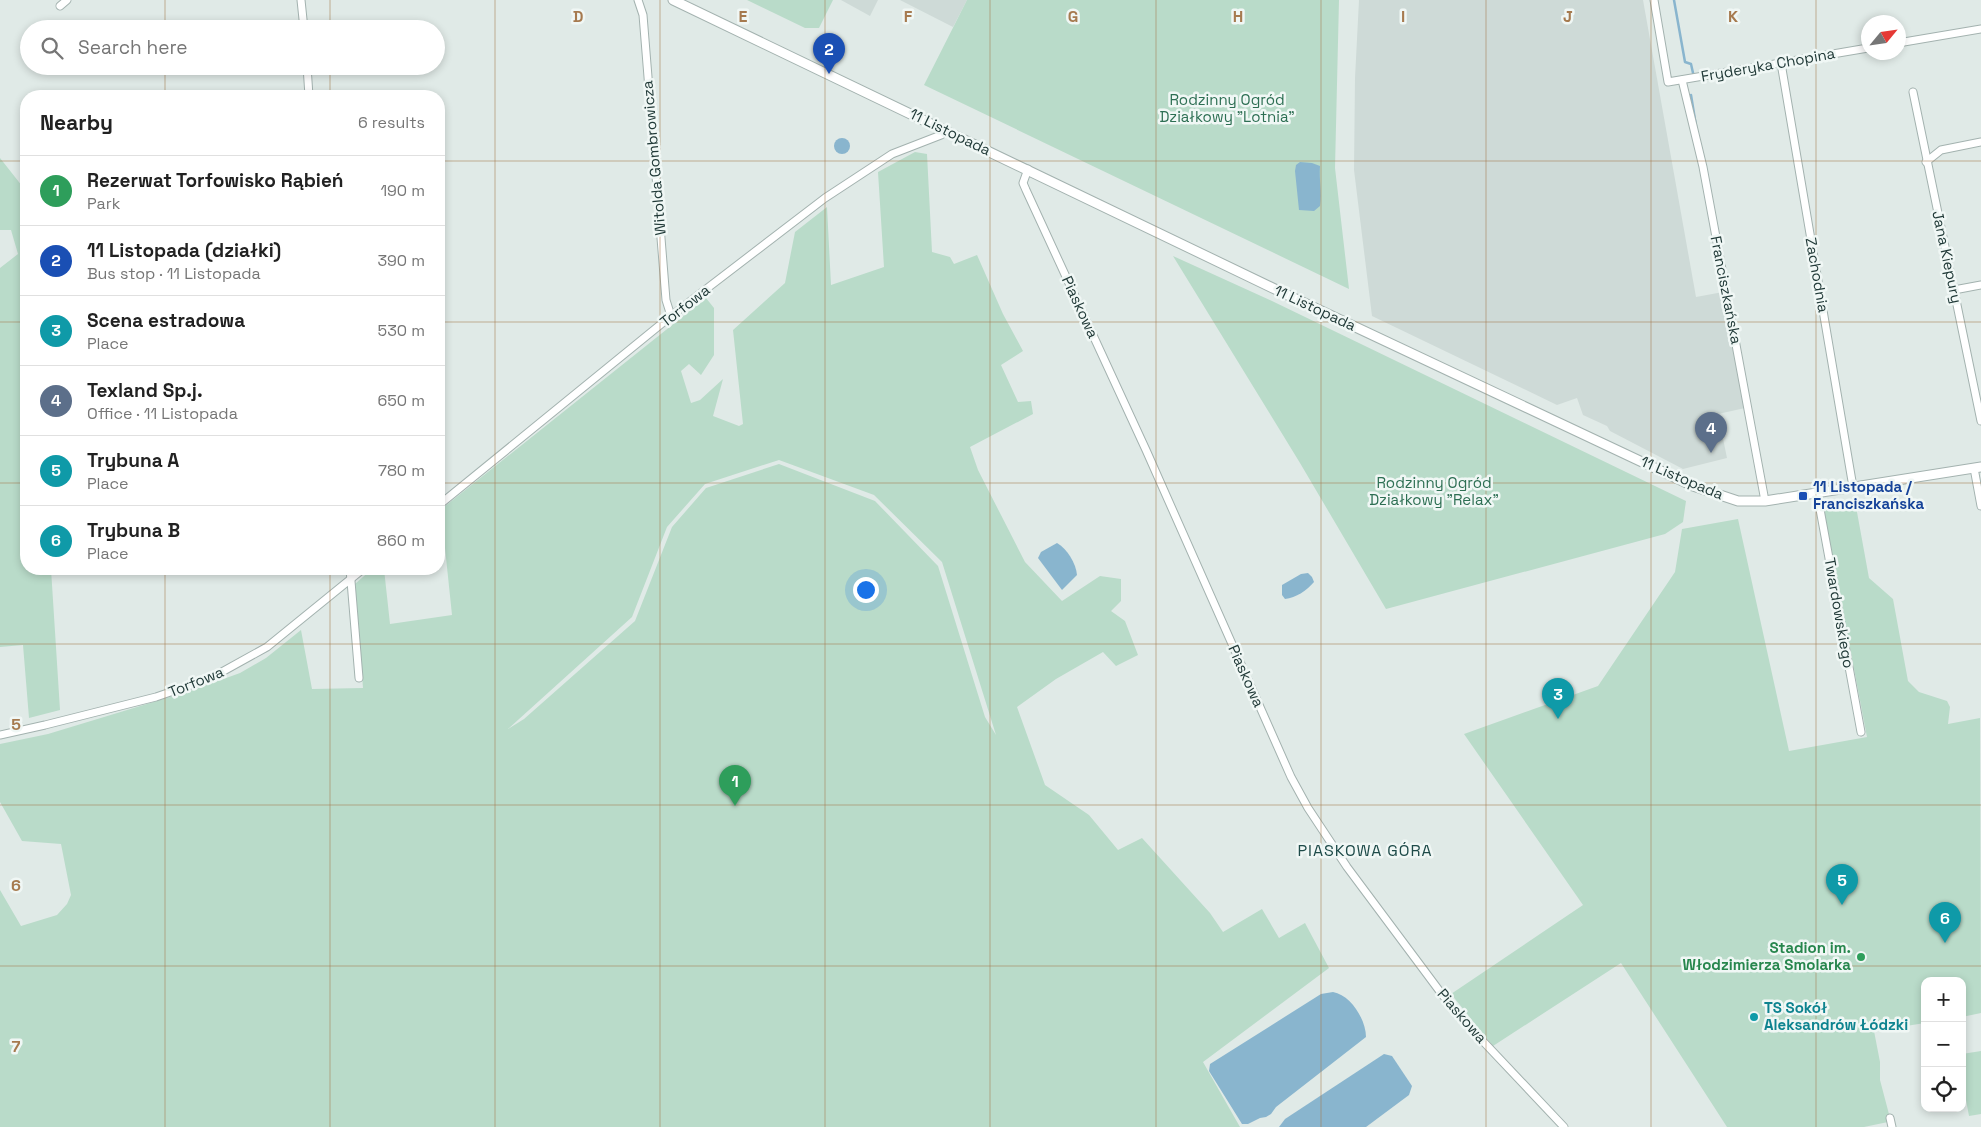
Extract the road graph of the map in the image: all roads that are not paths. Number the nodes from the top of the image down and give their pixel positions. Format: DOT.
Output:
graph roads {
  1 [pos="67,0"];
  2 [pos="301,0"];
  3 [pos="638,0"];
  4 [pos="674,0"];
  5 [pos="1654,0"];
  6 [pos="60,6"];
  7 [pos="303,20"];
  8 [pos="1981,29"];
  9 [pos="1906,42"];
  10 [pos="1861,49"];
  11 [pos="1781,63"];
  12 [pos="308,75"];
  13 [pos="1682,80"];
  14 [pos="309,90"];
  15 [pos="1913,92"];
  16 [pos="947,131"];
  17 [pos="1981,142"];
  18 [pos="1926,162"];
  19 [pos="1028,170"];
  20 [pos="1981,285"];
  21 [pos="1954,290"];
  22 [pos="671,316"];
  23 [pos="1981,421"];
  24 [pos="1978,467"];
  25 [pos="1853,487"];
  26 [pos="1817,493"];
  27 [pos="445,501"];
  28 [pos="1765,501"];
  29 [pos="1981,506"];
  30 [pos="350,575"];
  31 [pos="355,575"];
  32 [pos="350,579"];
  33 [pos="359,678"];
  34 [pos="1861,732"];
  35 [pos="0,735"];
  36 [pos="1890,1118"];
  37 [pos="1564,1127"];
  38 [pos="1892,1127"];
  1 -- 6 [label="street"];
  2 -- 7 [label="street"];
  3 -- 22 [label="street, Witolda Gombrowicza"];
  4 -- 16 [label="street, 11 Listopada"];
  5 -- 13 [label="street, Fryderyka Chopina"];
  8 -- 9 [label="street"];
  10 -- 11 [label="street, Fryderyka Chopina"];
  11 -- 13 [label="street, Fryderyka Chopina"];
  11 -- 25 [label="street, Zachodnia"];
  12 -- 14 [label="street"];
  13 -- 28 [label="street, Franciszkańska"];
  15 -- 18 [label="street, Jana Kiepury"];
  16 -- 19 [label="street, 11 Listopada"];
  16 -- 22 [label="street, Torfowa"];
  17 -- 18 [label="street"];
  18 -- 21 [label="street, Jana Kiepury"];
  19 -- 28 [label="street, 11 Listopada"];
  19 -- 37 [label="street, Piaskowa"];
  20 -- 21 [label="street"];
  21 -- 23 [label="street, Jana Kiepury"];
  22 -- 27 [label="street, Torfowa"];
  24 -- 25 [label="street, 11 Listopada"];
  24 -- 29 [label="street"];
  25 -- 26 [label="street, 11 Listopada"];
  26 -- 28 [label="street, 11 Listopada"];
  26 -- 34 [label="street, Twardowskiego"];
  30 -- 32 [label="street"];
  31 -- 32 [label="street, Torfowa"];
  32 -- 33 [label="street"];
  32 -- 35 [label="street, Torfowa"];
  36 -- 38 [label="street"];
}
